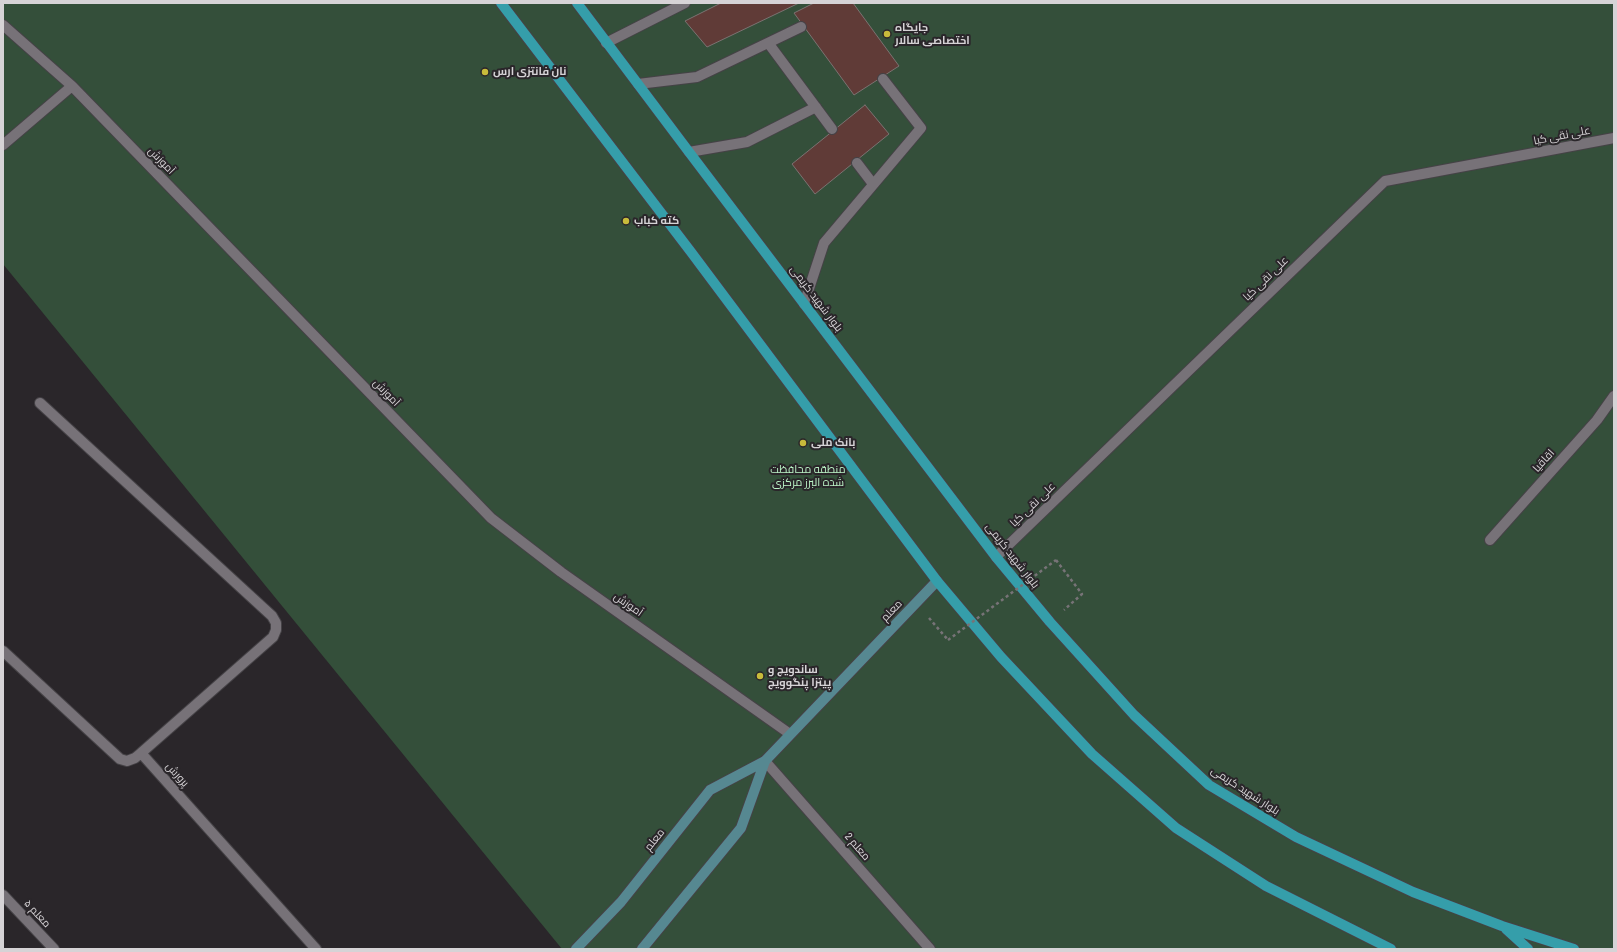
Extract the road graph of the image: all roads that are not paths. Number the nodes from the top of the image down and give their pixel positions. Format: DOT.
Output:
graph roads {
  1 [pos="501,3"];
  2 [pos="577,3"];
  3 [pos="684,3"];
  4 [pos="3,25"];
  5 [pos="801,27"];
  6 [pos="606,43"];
  7 [pos="770,44"];
  8 [pos="883,79"];
  9 [pos="638,84"];
  10 [pos="72,86"];
  11 [pos="816,107"];
  12 [pos="832,129"];
  13 [pos="1614,138"];
  14 [pos="3,145"];
  15 [pos="689,152"];
  16 [pos="857,163"];
  17 [pos="873,184"];
  18 [pos="804,304"];
  19 [pos="1614,396"];
  20 [pos="40,403"];
  21 [pos="1490,540"];
  22 [pos="996,557"];
  23 [pos="937,582"];
  24 [pos="3,651"];
  25 [pos="790,734"];
  26 [pos="141,753"];
  27 [pos="765,761"];
  28 [pos="3,894"];
  29 [pos="1502,926"];
  30 [pos="54,949"];
  31 [pos="316,949"];
  32 [pos="576,949"];
  33 [pos="642,949"];
  34 [pos="930,949"];
  35 [pos="1391,949"];
  36 [pos="1528,949"];
  37 [pos="1574,949"];
  1 -- 23 [label="main road"];
  2 -- 6 [label="main road, بلوار شهید کریمی"];
  3 -- 6 [label="street"];
  4 -- 10 [label="street, آموزش"];
  5 -- 7 [label="street"];
  6 -- 9 [label="main road, بلوار شهید کریمی"];
  7 -- 9 [label="street"];
  7 -- 11 [label="street"];
  8 -- 17 [label="street"];
  9 -- 15 [label="main road, بلوار شهید کریمی"];
  10 -- 14 [label="street"];
  10 -- 25 [label="street, آموزش"];
  11 -- 12 [label="street"];
  11 -- 15 [label="street"];
  13 -- 22 [label="street, علی نقی کیا"];
  15 -- 18 [label="main road, بلوار شهید کریمی"];
  16 -- 17 [label="street"];
  17 -- 18 [label="street"];
  18 -- 22 [label="main road, بلوار شهید کریمی"];
  19 -- 21 [label="street, اقاقیا"];
  20 -- 26 [label="street"];
  22 -- 29 [label="main road, بلوار شهید کریمی"];
  23 -- 25 [label="street, معلم"];
  23 -- 35 [label="main road"];
  24 -- 26 [label="street"];
  25 -- 27 [label="street, معلم"];
  26 -- 31 [label="street, پرورش"];
  27 -- 32 [label="street, معلم"];
  27 -- 33 [label="street, معلم"];
  27 -- 34 [label="street, معلم 2"];
  28 -- 30 [label="street, معلم ۵"];
  29 -- 36 [label="main road"];
  29 -- 37 [label="main road, بلوار شهید کریمی"];
}
